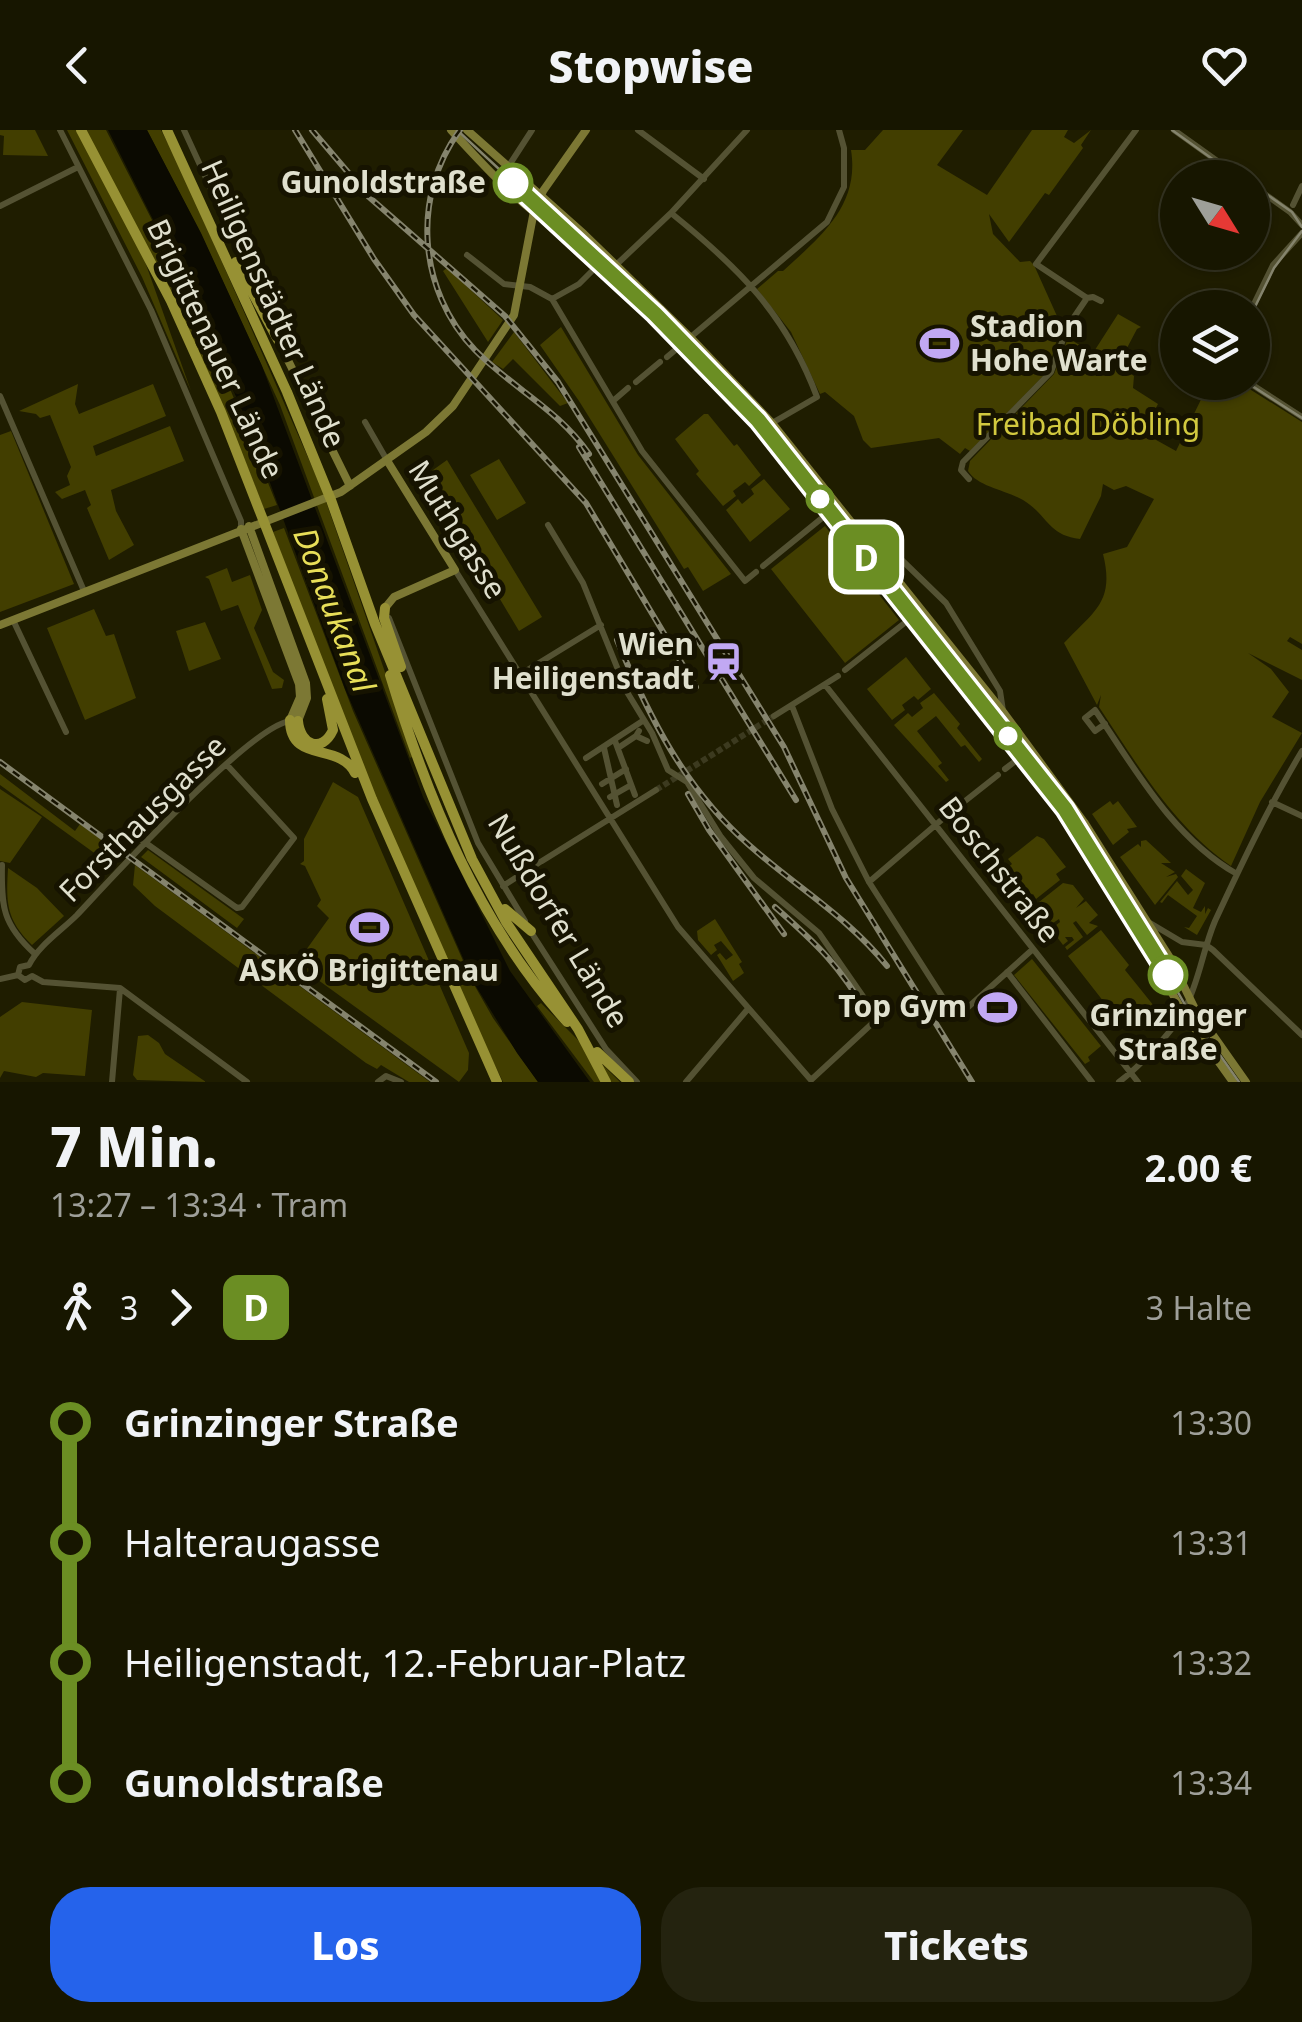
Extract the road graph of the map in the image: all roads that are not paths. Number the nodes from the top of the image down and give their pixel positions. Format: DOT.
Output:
graph roads {
  1 [pos="60,130"];
  2 [pos="81,130"];
  3 [pos="168,130"];
  4 [pos="184,130"];
  5 [pos="451,130"];
  6 [pos="466,130"];
  7 [pos="532,130"];
  8 [pos="638,130"];
  9 [pos="748,130"];
  10 [pos="839,130"];
  11 [pos="1136,130"];
  12 [pos="1174,130"];
  13 [pos="582,131"];
  14 [pos="1216,160"];
  15 [pos="78,166"];
  16 [pos="507,168"];
  17 [pos="704,178"];
  18 [pos="1302,186"];
  19 [pos="540,198"];
  20 [pos="1270,198"];
  21 [pos="201,199"];
  22 [pos="1292,205"];
  23 [pos="0,206"];
  24 [pos="534,211"];
  25 [pos="671,213"];
  26 [pos="1302,225"];
  27 [pos="558,230"];
  28 [pos="1302,233"];
  29 [pos="467,255"];
  30 [pos="604,255"];
  31 [pos="616,265"];
  32 [pos="596,267"];
  33 [pos="522,284"];
  34 [pos="751,286"];
  35 [pos="1261,290"];
  36 [pos="1087,298"];
  37 [pos="552,300"];
  38 [pos="1101,302"];
  39 [pos="690,337"];
  40 [pos="278,340"];
  41 [pos="680,346"];
  42 [pos="636,382"];
  43 [pos="628,388"];
  44 [pos="0,396"];
  45 [pos="1270,396"];
  46 [pos="613,400"];
  47 [pos="755,403"];
  48 [pos="1302,417"];
  49 [pos="365,422"];
  50 [pos="772,423"];
  51 [pos="388,462"];
  52 [pos="969,479"];
  53 [pos="350,486"];
  54 [pos="336,495"];
  55 [pos="838,506"];
  56 [pos="850,520"];
  57 [pos="244,525"];
  58 [pos="548,525"];
  59 [pos="454,570"];
  60 [pos="84,591"];
  61 [pos="385,608"];
  62 [pos="921,610"];
  63 [pos="13,620"];
  64 [pos="909,620"];
  65 [pos="375,624"];
  66 [pos="0,625"];
  67 [pos="601,625"];
  68 [pos="318,660"];
  69 [pos="522,674"];
  70 [pos="826,686"];
  71 [pos="792,706"];
  72 [pos="1004,713"];
  73 [pos="774,716"];
  74 [pos="294,721"];
  75 [pos="1104,724"];
  76 [pos="639,726"];
  77 [pos="66,732"];
  78 [pos="647,741"];
  79 [pos="616,744"];
  80 [pos="604,748"];
  81 [pos="427,749"];
  82 [pos="1031,749"];
  83 [pos="1302,751"];
  84 [pos="586,758"];
  85 [pos="1019,758"];
  86 [pos="227,765"];
  87 [pos="627,768"];
  88 [pos="611,778"];
  89 [pos="602,784"];
  90 [pos="631,785"];
  91 [pos="656,790"];
  92 [pos="612,796"];
  93 [pos="635,796"];
  94 [pos="372,798"];
  95 [pos="1272,802"];
  96 [pos="960,804"];
  97 [pos="617,805"];
  98 [pos="952,810"];
  99 [pos="1302,816"];
  100 [pos="609,818"];
  101 [pos="935,825"];
  102 [pos="459,828"];
  103 [pos="144,842"];
  104 [pos="2,865"];
  105 [pos="1237,874"];
  106 [pos="869,882"];
  107 [pos="504,886"];
  108 [pos="1137,904"];
  109 [pos="1149,922"];
  110 [pos="531,931"];
  111 [pos="1206,945"];
  112 [pos="1033,949"];
  113 [pos="35,954"];
  114 [pos="1151,954"];
  115 [pos="29,965"];
  116 [pos="1007,972"];
  117 [pos="18,975"];
  118 [pos="32,976"];
  119 [pos="0,980"];
  120 [pos="120,988"];
  121 [pos="1189,996"];
  122 [pos="747,1010"];
  123 [pos="1183,1012"];
  124 [pos="1302,1035"];
  125 [pos="474,1037"];
  126 [pos="1131,1072"];
  127 [pos="380,1080"];
  128 [pos="812,1081"];
  129 [pos="112,1082"];
  130 [pos="247,1082"];
  131 [pos="401,1082"];
  132 [pos="488,1082"];
  133 [pos="497,1082"];
  134 [pos="606,1082"];
  135 [pos="629,1082"];
  136 [pos="638,1082"];
  137 [pos="686,1082"];
  138 [pos="1092,1082"];
  139 [pos="1119,1082"];
  140 [pos="1138,1082"];
  141 [pos="1234,1082"];
  142 [pos="1246,1082"];
  1 -- 15 [label="street, Brigittenauer Lände"];
  2 -- 68 [label="highway, Brigittenauer Lände"];
  3 -- 21 [label="highway, Heiligenstädter Lände"];
  4 -- 40 [label="street, Heiligenstädter Lände"];
  5 -- 24 [label="main road"];
  6 -- 16 [label="main road"];
  7 -- 16 [label="street"];
  8 -- 17 [label="street"];
  9 -- 17 [label="street"];
  10 -- 34 [label="street"];
  11 -- 36 [label="street"];
  12 -- 14 [label="street"];
  13 -- 19 [label="main road"];
  15 -- 23 [label="street"];
  15 -- 57 [label="street, Brigittenauer Lände"];
  16 -- 19 [label="main road"];
  17 -- 25 [label="street"];
  18 -- 22 [label="street"];
  19 -- 24 [label="main road"];
  19 -- 30 [label="main road"];
  20 -- 26 [label="street"];
  21 -- 40 [label="highway"];
  21 -- 54 [label="highway, Heiligenstädter Lände"];
  24 -- 27 [label="main road"];
  24 -- 33 [label="main road"];
  25 -- 31 [label="street"];
  25 -- 34 [label="street"];
  27 -- 30 [label="main road"];
  27 -- 32 [label="street"];
  28 -- 35 [label="street"];
  29 -- 33 [label="street"];
  30 -- 31 [label="main road"];
  31 -- 39 [label="main road"];
  32 -- 37 [label="street"];
  32 -- 41 [label="street"];
  33 -- 37 [label="street"];
  33 -- 51 [label="main road"];
  34 -- 39 [label="street"];
  34 -- 50 [label="street"];
  36 -- 38 [label="street"];
  36 -- 52 [label="street"];
  37 -- 46 [label="street"];
  39 -- 41 [label="street"];
  39 -- 47 [label="main road"];
  40 -- 53 [label="main road, Heiligenstädter Lände"];
  41 -- 42 [label="street"];
  41 -- 47 [label="street"];
  43 -- 46 [label="street"];
  44 -- 60 [label="street"];
  45 -- 48 [label="street"];
  46 -- 55 [label="street"];
  47 -- 50 [label="main road"];
  49 -- 51 [label="street, Muthgasse"];
  50 -- 55 [label="main road"];
  51 -- 53 [label="main road"];
  51 -- 59 [label="main road, Muthgasse"];
  53 -- 54 [label="main road"];
  54 -- 57 [label="main road"];
  54 -- 65 [label="highway, Nußdorfer Lände"];
  55 -- 56 [label="main road"];
  56 -- 62 [label="main road"];
  56 -- 72 [label="street"];
  57 -- 60 [label="main road"];
  57 -- 74 [label="main road, Brigittenauer Lände"];
  58 -- 67 [label="street"];
  59 -- 61 [label="main road"];
  59 -- 69 [label="street, Muthgasse"];
  60 -- 63 [label="main road"];
  61 -- 81 [label="highway"];
  61 -- 107 [label="street, Nußdorfer Lände"];
  62 -- 64 [label="street"];
  62 -- 72 [label="main road"];
  63 -- 66 [label="main road"];
  63 -- 77 [label="street"];
  64 -- 70 [label="street"];
  64 -- 85 [label="street"];
  65 -- 81 [label="highway, Nußdorfer Lände"];
  65 -- 135 [label="highway"];
  67 -- 69 [label="street"];
  67 -- 128 [label="street"];
  68 -- 74 [label="highway"];
  68 -- 94 [label="highway, Brigittenauer Lände"];
  69 -- 100 [label="street, Muthgasse"];
  70 -- 71 [label="street"];
  70 -- 101 [label="street, Boschstraße"];
  71 -- 73 [label="street"];
  71 -- 106 [label="street"];
  72 -- 82 [label="main road"];
  74 -- 86 [label="street, Forsthausgasse"];
  74 -- 94 [label="highway"];
  75 -- 105 [label="street"];
  76 -- 78 [label="street"];
  76 -- 79 [label="street"];
  76 -- 79 [label="street"];
  79 -- 80 [label="street"];
  79 -- 87 [label="street"];
  80 -- 84 [label="street"];
  80 -- 88 [label="street"];
  81 -- 102 [label="highway, Nußdorfer Lände"];
  82 -- 85 [label="street"];
  82 -- 108 [label="main road"];
  83 -- 95 [label="street"];
  85 -- 96 [label="street"];
  85 -- 114 [label="street"];
  86 -- 103 [label="street, Forsthausgasse"];
  86 -- 103 [label="street"];
  87 -- 88 [label="street"];
  87 -- 90 [label="street"];
  88 -- 89 [label="street"];
  88 -- 92 [label="street"];
  90 -- 92 [label="street"];
  90 -- 93 [label="street"];
  91 -- 100 [label="street"];
  92 -- 97 [label="street"];
  94 -- 125 [label="highway, Brigittenauer Lände"];
  95 -- 99 [label="street"];
  95 -- 105 [label="street"];
  98 -- 101 [label="street"];
  100 -- 107 [label="street"];
  100 -- 122 [label="street"];
  101 -- 106 [label="street"];
  101 -- 112 [label="street, Boschstraße"];
  102 -- 110 [label="highway"];
  102 -- 134 [label="highway, Nußdorfer Lände"];
  103 -- 113 [label="street, Forsthausgasse"];
  104 -- 113 [label="street"];
  105 -- 111 [label="street"];
  106 -- 116 [label="street"];
  107 -- 110 [label="street, Nußdorfer Lände"];
  108 -- 109 [label="main road"];
  108 -- 114 [label="main road"];
  109 -- 111 [label="street"];
  109 -- 121 [label="main road"];
  110 -- 136 [label="street, Nußdorfer Lände"];
  111 -- 121 [label="street"];
  111 -- 124 [label="street"];
  112 -- 116 [label="street"];
  112 -- 126 [label="street, Boschstraße"];
  113 -- 115 [label="street, Forsthausgasse"];
  114 -- 123 [label="main road"];
  115 -- 117 [label="street"];
  115 -- 118 [label="street"];
  116 -- 138 [label="street"];
  117 -- 118 [label="street"];
  117 -- 119 [label="street"];
  118 -- 120 [label="street"];
  120 -- 129 [label="street"];
  120 -- 130 [label="street"];
  121 -- 123 [label="street"];
  121 -- 142 [label="main road"];
  122 -- 128 [label="street"];
  122 -- 137 [label="street"];
  123 -- 126 [label="street"];
  123 -- 141 [label="main road"];
  125 -- 132 [label="highway"];
  125 -- 133 [label="highway"];
  126 -- 139 [label="street"];
  126 -- 140 [label="street, Boschstraße"];
  127 -- 131 [label="street"];
}
